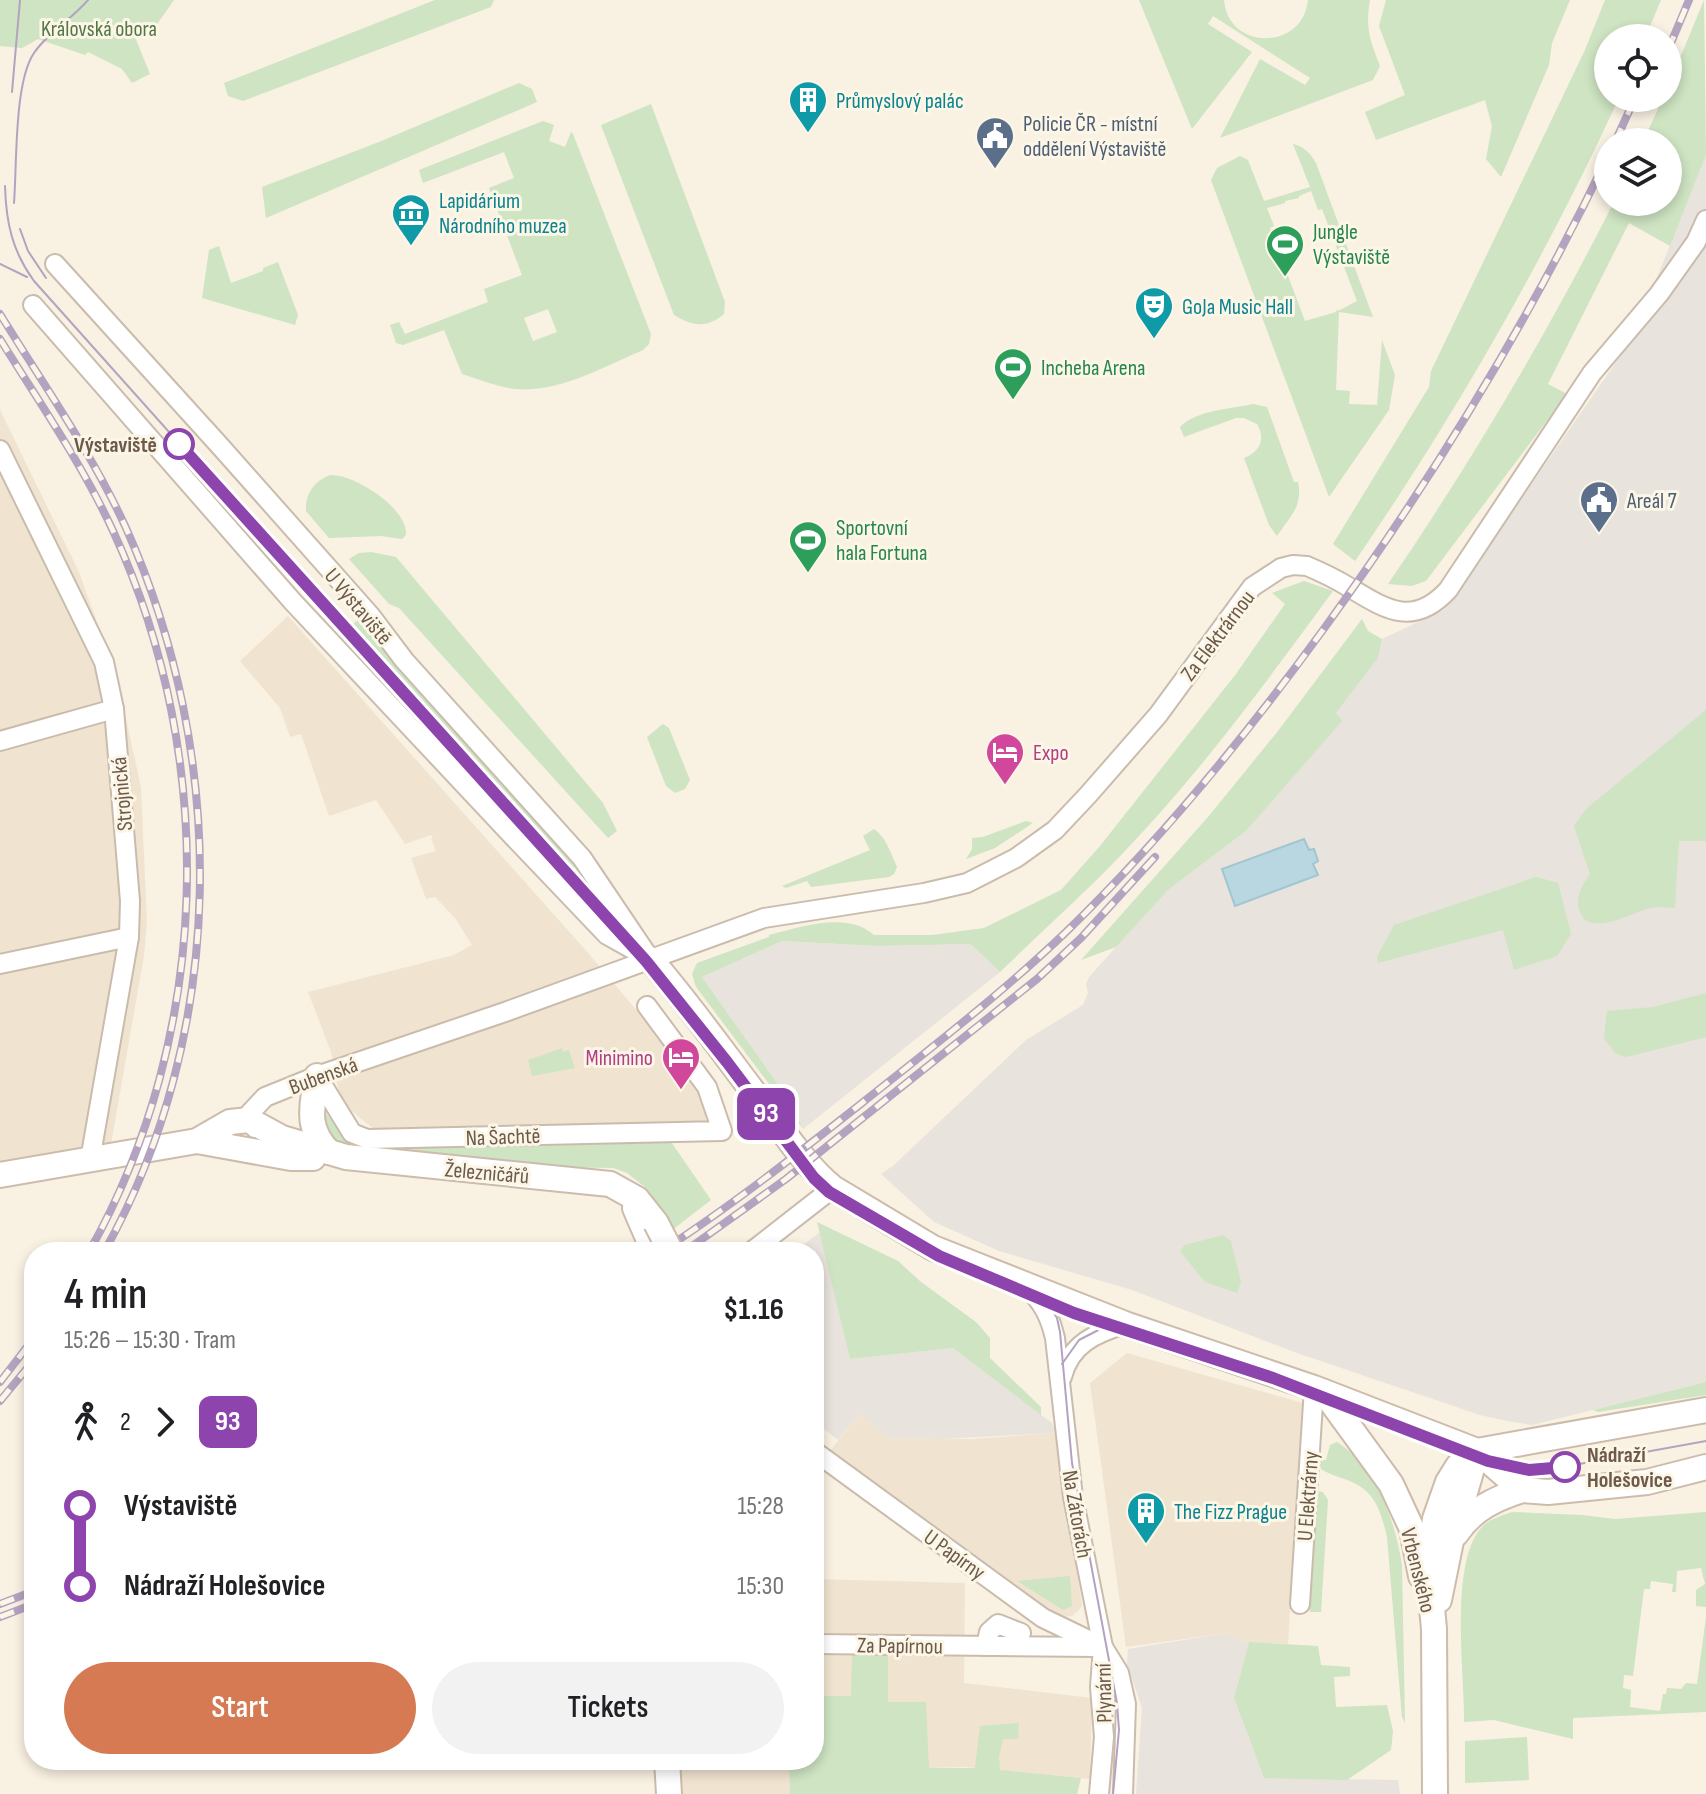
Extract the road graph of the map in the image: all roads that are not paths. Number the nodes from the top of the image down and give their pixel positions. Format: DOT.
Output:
graph roads {
  1 [pos="1706,220"];
  2 [pos="55,264"];
  3 [pos="33,305"];
  4 [pos="2,457"];
  5 [pos="114,709"];
  6 [pos="0,741"];
  7 [pos="129,937"];
  8 [pos="650,959"];
  9 [pos="0,964"];
  10 [pos="647,1006"];
  11 [pos="317,1076"];
  12 [pos="249,1120"];
  13 [pos="197,1141"];
  14 [pos="337,1155"];
  15 [pos="291,1158"];
  16 [pos="90,1160"];
  17 [pos="0,1175"];
  18 [pos="833,1188"];
  19 [pos="651,1235"];
  20 [pos="764,1242"];
  21 [pos="1022,1283"];
  22 [pos="1125,1324"];
  23 [pos="1061,1380"];
  24 [pos="1319,1390"];
  25 [pos="1706,1410"];
  26 [pos="1477,1451"];
  27 [pos="824,1458"];
  28 [pos="1706,1467"];
  29 [pos="1522,1490"];
  30 [pos="1451,1541"];
  31 [pos="1300,1604"];
  32 [pos="1434,1629"];
  33 [pos="1021,1633"];
  34 [pos="824,1644"];
  35 [pos="986,1646"];
  36 [pos="1103,1647"];
  37 [pos="668,1770"];
  38 [pos="669,1794"];
  39 [pos="1099,1794"];
  40 [pos="1123,1794"];
  41 [pos="1435,1794"];
  1 -- 8 [label="street, Za Elektrárnou"];
  2 -- 8 [label="street, U Výstaviště"];
  3 -- 8 [label="street, U Výstaviště"];
  4 -- 5 [label="street, Strojnická"];
  5 -- 6 [label="street"];
  5 -- 7 [label="street, Strojnická"];
  7 -- 9 [label="street"];
  7 -- 16 [label="street, Strojnická"];
  8 -- 11 [label="street, Bubenská"];
  8 -- 18 [label="main road, U Výstaviště"];
  10 -- 11 [label="street, Na Šachtě"];
  11 -- 12 [label="street, Bubenská"];
  11 -- 14 [label="main road"];
  12 -- 13 [label="main road, Bubenská"];
  12 -- 14 [label="main road, Železničářů"];
  12 -- 15 [label="street"];
  13 -- 15 [label="main road, Železničářů"];
  13 -- 16 [label="main road, Bubenská"];
  14 -- 15 [label="main road, Železničářů"];
  14 -- 19 [label="main road, Železničářů"];
  16 -- 17 [label="main road, Bubenská"];
  18 -- 20 [label="street"];
  18 -- 21 [label="main road, U Výstaviště"];
  21 -- 22 [label="main road, U Výstaviště"];
  21 -- 23 [label="street, Na Zátorách"];
  22 -- 23 [label="street"];
  22 -- 24 [label="main road, U Výstaviště"];
  23 -- 36 [label="street, Na Zátorách"];
  24 -- 26 [label="main road, U Výstaviště"];
  24 -- 31 [label="street, U Elektrárny"];
  24 -- 32 [label="main road, Vrbenského"];
  25 -- 26 [label="main road"];
  26 -- 29 [label="main road"];
  26 -- 30 [label="main road, Vrbenského"];
  26 -- 32 [label="main road, Vrbenského"];
  27 -- 36 [label="street, U Papírny"];
  28 -- 29 [label="main road"];
  29 -- 30 [label="main road, Vrbenského"];
  30 -- 32 [label="main road, Vrbenského"];
  32 -- 41 [label="main road, Vrbenského"];
  33 -- 35 [label="street"];
  34 -- 35 [label="street, Za Papírnou"];
  35 -- 36 [label="street, Za Papírnou"];
  36 -- 39 [label="street, Plynární"];
  36 -- 40 [label="street, Plynární"];
  37 -- 38 [label="main road"];
}
